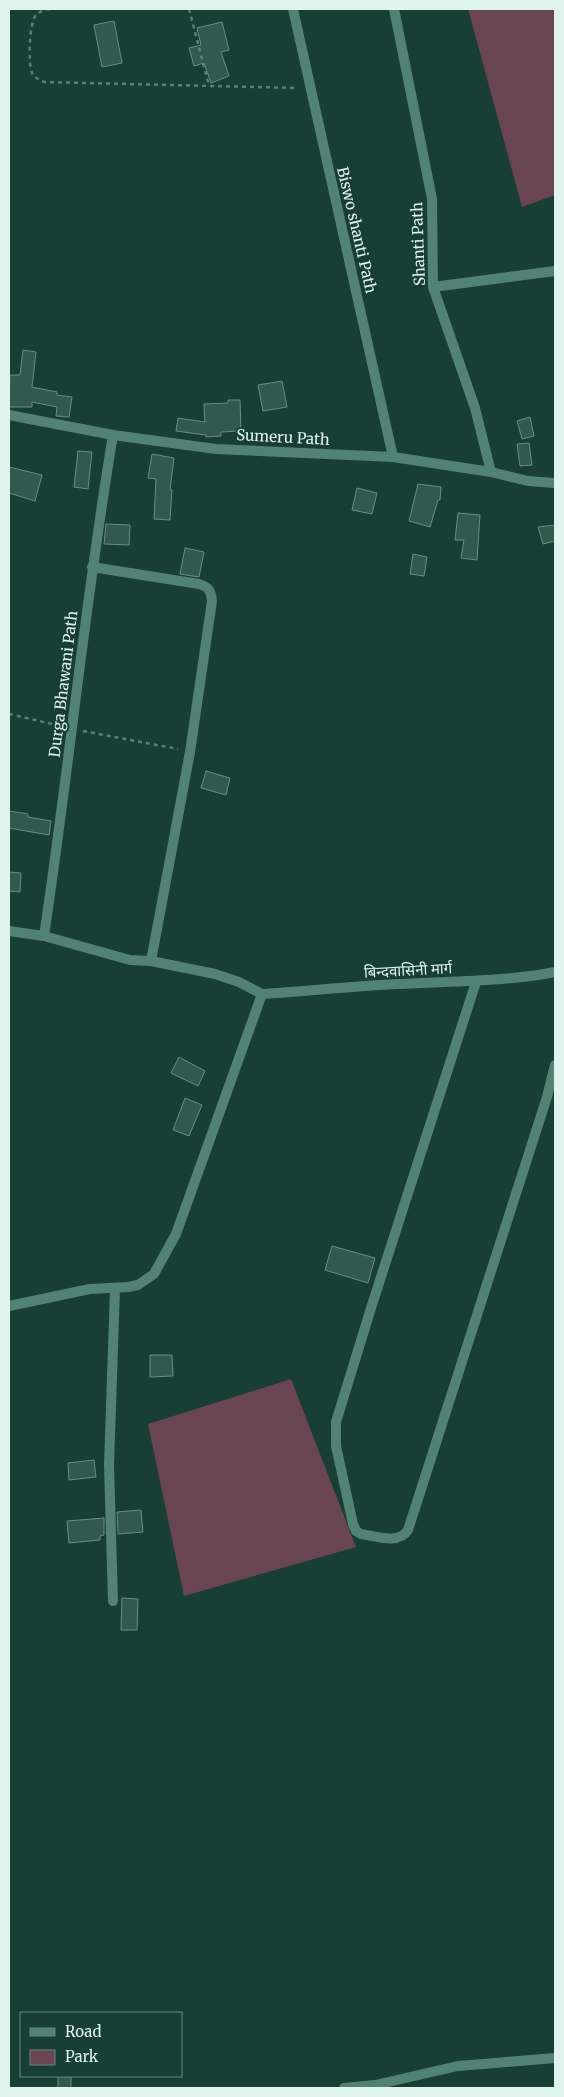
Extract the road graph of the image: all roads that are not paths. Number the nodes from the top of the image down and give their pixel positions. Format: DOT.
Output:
graph roads {
  1 [pos="293,9"];
  2 [pos="394,9"];
  3 [pos="555,271"];
  4 [pos="433,287"];
  5 [pos="9,415"];
  6 [pos="114,435"];
  7 [pos="393,457"];
  8 [pos="491,472"];
  9 [pos="555,483"];
  10 [pos="92,567"];
  11 [pos="9,931"];
  12 [pos="44,936"];
  13 [pos="151,961"];
  14 [pos="555,972"];
  15 [pos="476,982"];
  16 [pos="262,994"];
  17 [pos="555,1065"];
  18 [pos="114,1288"];
  19 [pos="9,1306"];
  20 [pos="113,1601"];
  21 [pos="555,2058"];
  22 [pos="344,2088"];
  1 -- 7 [label="street, Biswo shanti Path"];
  2 -- 4 [label="street, Shanti Path"];
  3 -- 4 [label="street"];
  4 -- 8 [label="street, Shanti Path"];
  5 -- 6 [label="street, Sumeru Path"];
  6 -- 7 [label="street, Sumeru Path"];
  6 -- 10 [label="street, Durga Bhawani Path"];
  7 -- 8 [label="street, Sumeru Path"];
  8 -- 9 [label="street, Sumeru Path"];
  10 -- 12 [label="street, Durga Bhawani Path"];
  10 -- 13 [label="street"];
  11 -- 12 [label="street"];
  12 -- 13 [label="street"];
  13 -- 16 [label="street"];
  14 -- 15 [label="street, बिन्दवासिनी मार्ग"];
  15 -- 16 [label="street, बिन्दवासिनी मार्ग"];
  15 -- 17 [label="street"];
  16 -- 18 [label="street"];
  18 -- 19 [label="street"];
  18 -- 20 [label="street"];
  21 -- 22 [label="street"];
}
